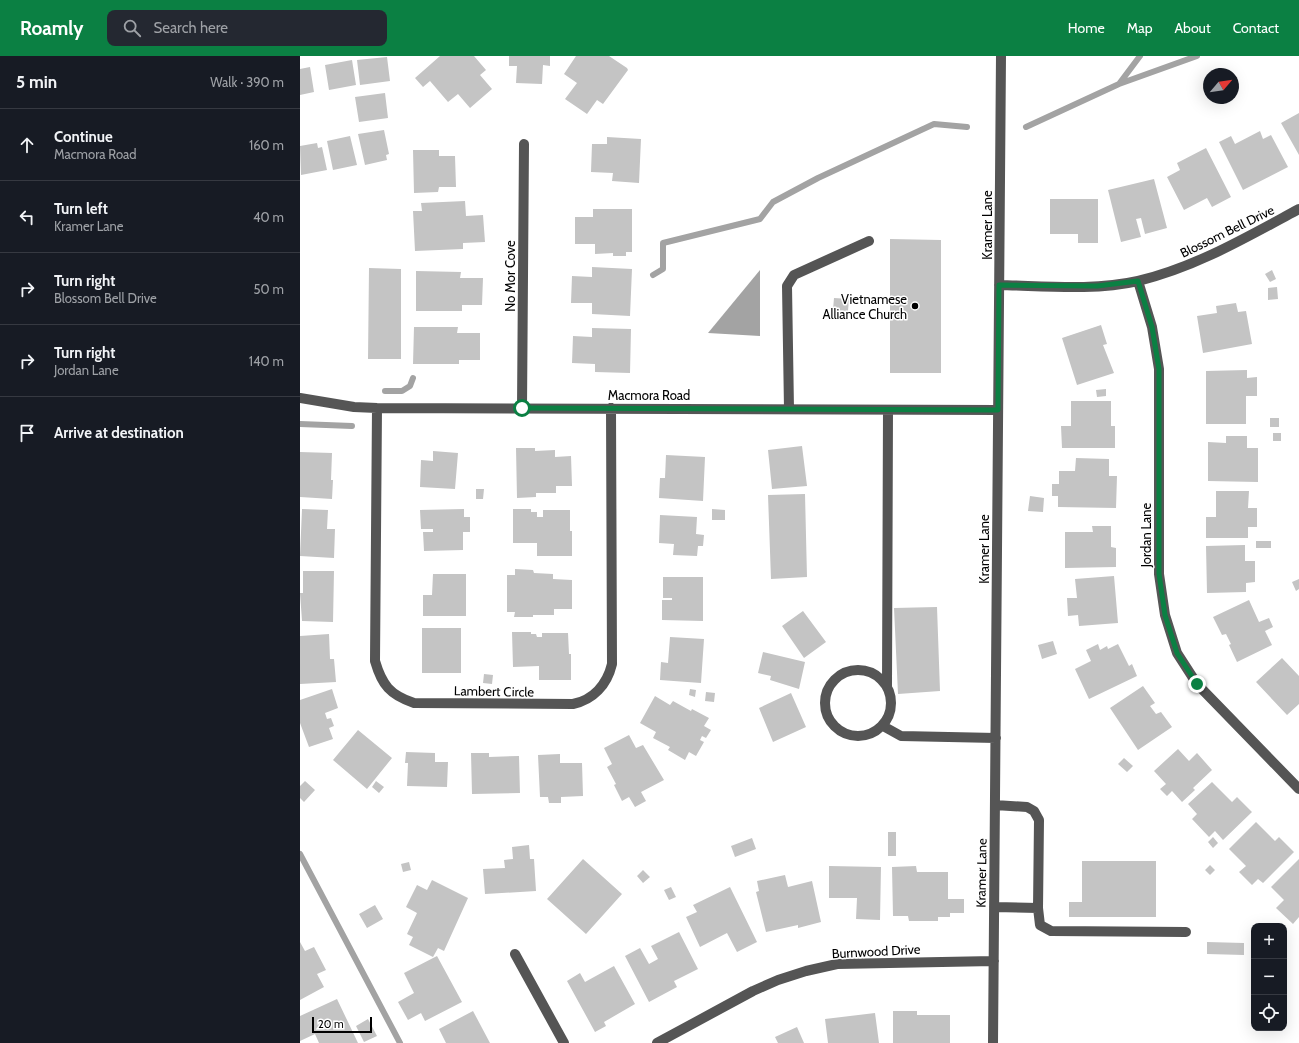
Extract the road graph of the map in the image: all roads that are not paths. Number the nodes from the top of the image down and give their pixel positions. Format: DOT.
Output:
graph roads {
  1 [pos="1001,56"];
  2 [pos="524,144"];
  3 [pos="1299,209"];
  4 [pos="869,241"];
  5 [pos="1138,281"];
  6 [pos="999,285"];
  7 [pos="300,398"];
  8 [pos="377,408"];
  9 [pos="522,408"];
  10 [pos="611,408"];
  11 [pos="789,409"];
  12 [pos="888,410"];
  13 [pos="998,410"];
  14 [pos="887,687"];
  15 [pos="882,726"];
  16 [pos="996,738"];
  17 [pos="1299,790"];
  18 [pos="995,805"];
  19 [pos="994,907"];
  20 [pos="1038,908"];
  21 [pos="1186,932"];
  22 [pos="515,954"];
  23 [pos="994,961"];
  24 [pos="564,1043"];
  25 [pos="657,1043"];
  26 [pos="993,1043"];
  1 -- 6 [label="street, Kramer Lane"];
  2 -- 9 [label="street, No Mor Cove"];
  3 -- 5 [label="street, Blossom Bell Drive"];
  4 -- 11 [label="street"];
  5 -- 6 [label="street, Blossom Bell Drive"];
  5 -- 17 [label="street, Jordan Lane"];
  6 -- 13 [label="street, Kramer Lane"];
  7 -- 8 [label="street, Macmora Road"];
  8 -- 9 [label="street, Macmora Road"];
  8 -- 10 [label="street, Lambert Circle"];
  9 -- 10 [label="street, Macmora Road"];
  10 -- 11 [label="street, Macmora Road"];
  11 -- 12 [label="street, Macmora Road"];
  12 -- 13 [label="street, Macmora Road"];
  12 -- 14 [label="street"];
  13 -- 16 [label="street, Kramer Lane"];
  14 -- 15 [label="street"];
  14 -- 15 [label="street"];
  15 -- 16 [label="street"];
  16 -- 18 [label="street, Kramer Lane"];
  18 -- 19 [label="street, Kramer Lane"];
  18 -- 20 [label="street"];
  19 -- 20 [label="street"];
  19 -- 23 [label="street, Kramer Lane"];
  20 -- 21 [label="street"];
  22 -- 24 [label="street"];
  23 -- 25 [label="street, Burnwood Drive"];
  23 -- 26 [label="street, Kramer Lane"];
}
